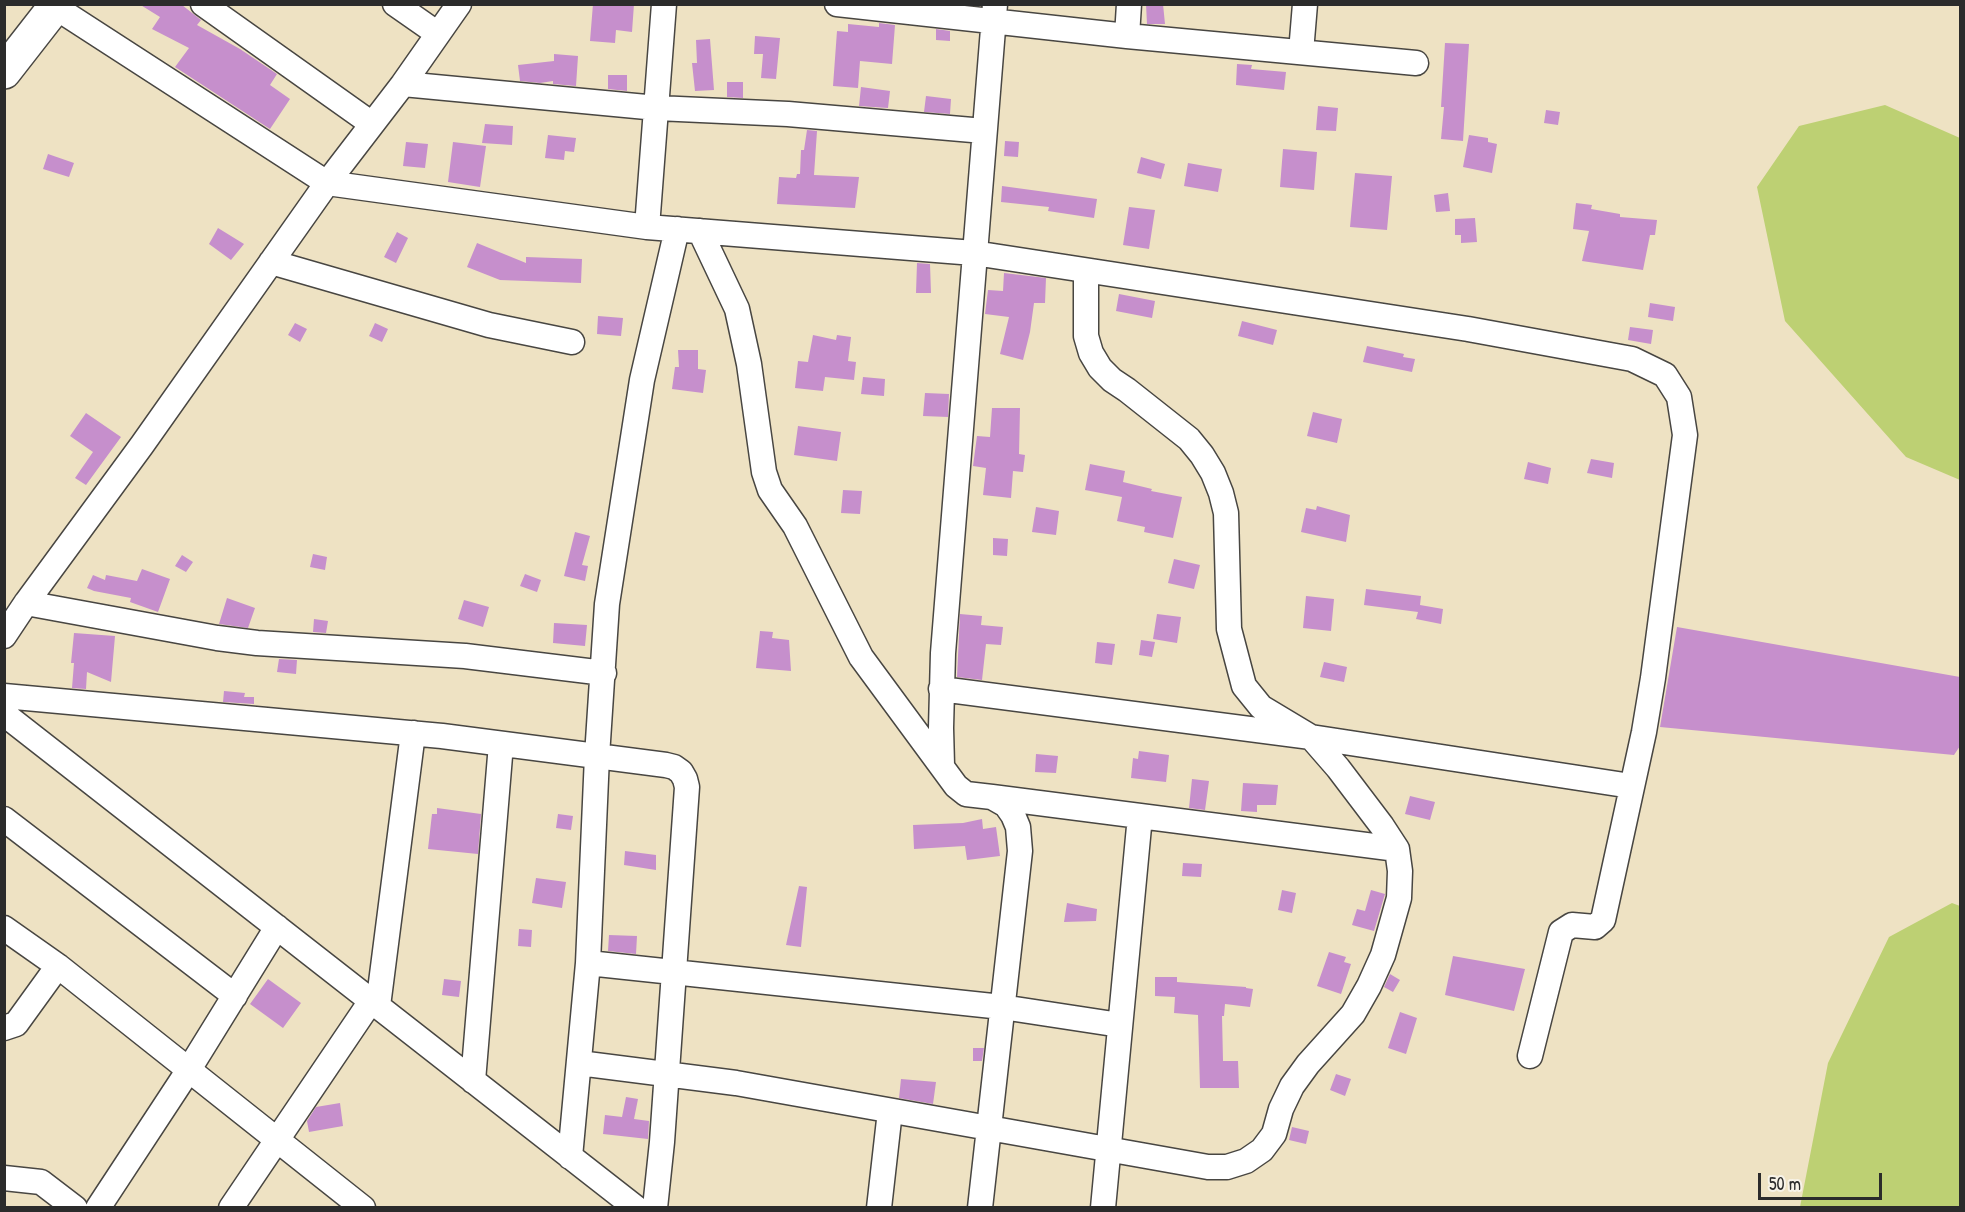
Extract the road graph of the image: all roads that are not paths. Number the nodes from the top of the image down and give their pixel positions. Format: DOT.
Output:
graph roads {
  1 [pos="203,4"];
  2 [pos="394,4"];
  3 [pos="459,4"];
  4 [pos="664,4"];
  5 [pos="837,4"];
  6 [pos="1129,4"];
  7 [pos="1305,4"];
  8 [pos="56,6"];
  9 [pos="880,6"];
  10 [pos="994,13"];
  11 [pos="438,34"];
  12 [pos="1126,36"];
  13 [pos="1301,52"];
  14 [pos="1416,63"];
  15 [pos="4,72"];
  16 [pos="403,84"];
  17 [pos="657,108"];
  18 [pos="372,124"];
  19 [pos="984,131"];
  20 [pos="327,183"];
  21 [pos="647,227"];
  22 [pos="689,230"];
  23 [pos="974,254"];
  24 [pos="271,262"];
  25 [pos="1086,271"];
  26 [pos="572,342"];
  27 [pos="26,603"];
  28 [pos="4,636"];
  29 [pos="604,673"];
  30 [pos="941,689"];
  31 [pos="4,696"];
  32 [pos="4,714"];
  33 [pos="413,733"];
  34 [pos="1311,737"];
  35 [pos="501,744"];
  36 [pos="597,756"];
  37 [pos="942,765"];
  38 [pos="1631,786"];
  39 [pos="992,797"];
  40 [pos="1140,816"];
  41 [pos="4,819"];
  42 [pos="1397,849"];
  43 [pos="277,927"];
  44 [pos="4,928"];
  45 [pos="588,963"];
  46 [pos="58,966"];
  47 [pos="675,973"];
  48 [pos="235,996"];
  49 [pos="375,1004"];
  50 [pos="1002,1007"];
  51 [pos="1120,1025"];
  52 [pos="4,1028"];
  53 [pos="1530,1056"];
  54 [pos="579,1063"];
  55 [pos="188,1071"];
  56 [pos="667,1074"];
  57 [pos="473,1081"];
  58 [pos="890,1111"];
  59 [pos="990,1130"];
  60 [pos="276,1140"];
  61 [pos="1108,1148"];
  62 [pos="570,1157"];
  63 [pos="4,1178"];
  64 [pos="622,1203"];
  65 [pos="75,1208"];
  66 [pos="98,1208"];
  67 [pos="231,1208"];
  68 [pos="363,1208"];
  69 [pos="655,1208"];
  70 [pos="879,1208"];
  71 [pos="980,1208"];
  72 [pos="1103,1208"];
  1 -- 18 [label="street"];
  2 -- 11 [label="street"];
  3 -- 11 [label="street"];
  4 -- 17 [label="street"];
  5 -- 9 [label="street"];
  6 -- 12 [label="street"];
  7 -- 13 [label="street"];
  8 -- 15 [label="highway"];
  8 -- 20 [label="street"];
  9 -- 10 [label="street"];
  10 -- 12 [label="street"];
  10 -- 19 [label="street"];
  11 -- 16 [label="street"];
  12 -- 13 [label="street"];
  13 -- 14 [label="street"];
  16 -- 17 [label="street"];
  16 -- 18 [label="street"];
  17 -- 19 [label="street"];
  17 -- 21 [label="street"];
  18 -- 20 [label="street"];
  19 -- 23 [label="street"];
  20 -- 21 [label="street"];
  20 -- 24 [label="street"];
  21 -- 22 [label="street"];
  22 -- 23 [label="street"];
  22 -- 29 [label="street"];
  22 -- 37 [label="street"];
  23 -- 25 [label="street"];
  23 -- 30 [label="street"];
  24 -- 26 [label="street"];
  24 -- 27 [label="street"];
  25 -- 34 [label="street"];
  25 -- 38 [label="street"];
  27 -- 28 [label="street"];
  27 -- 29 [label="street"];
  29 -- 36 [label="street"];
  30 -- 34 [label="street"];
  30 -- 37 [label="street"];
  31 -- 33 [label="street"];
  32 -- 43 [label="street"];
  33 -- 35 [label="street"];
  33 -- 49 [label="street"];
  34 -- 38 [label="street"];
  34 -- 42 [label="street"];
  35 -- 36 [label="street"];
  35 -- 57 [label="street"];
  36 -- 45 [label="street"];
  36 -- 47 [label="street"];
  37 -- 39 [label="street"];
  38 -- 53 [label="street"];
  39 -- 40 [label="street"];
  39 -- 50 [label="street"];
  40 -- 42 [label="street"];
  40 -- 51 [label="street"];
  41 -- 48 [label="street"];
  42 -- 61 [label="street"];
  43 -- 48 [label="street"];
  43 -- 49 [label="street"];
  44 -- 46 [label="street"];
  45 -- 47 [label="street"];
  45 -- 54 [label="street"];
  46 -- 52 [label="street"];
  46 -- 55 [label="street"];
  47 -- 50 [label="street"];
  47 -- 56 [label="street"];
  48 -- 55 [label="street"];
  49 -- 57 [label="street"];
  49 -- 60 [label="street"];
  50 -- 51 [label="street"];
  50 -- 59 [label="street"];
  51 -- 61 [label="street"];
  54 -- 56 [label="street"];
  54 -- 62 [label="street"];
  55 -- 60 [label="street"];
  55 -- 66 [label="street"];
  56 -- 58 [label="street"];
  56 -- 69 [label="street"];
  57 -- 62 [label="street"];
  58 -- 59 [label="street"];
  58 -- 70 [label="street"];
  59 -- 61 [label="street"];
  59 -- 71 [label="street"];
  60 -- 67 [label="street"];
  60 -- 68 [label="street"];
  61 -- 72 [label="street"];
  62 -- 64 [label="street"];
  63 -- 65 [label="street"];
}
